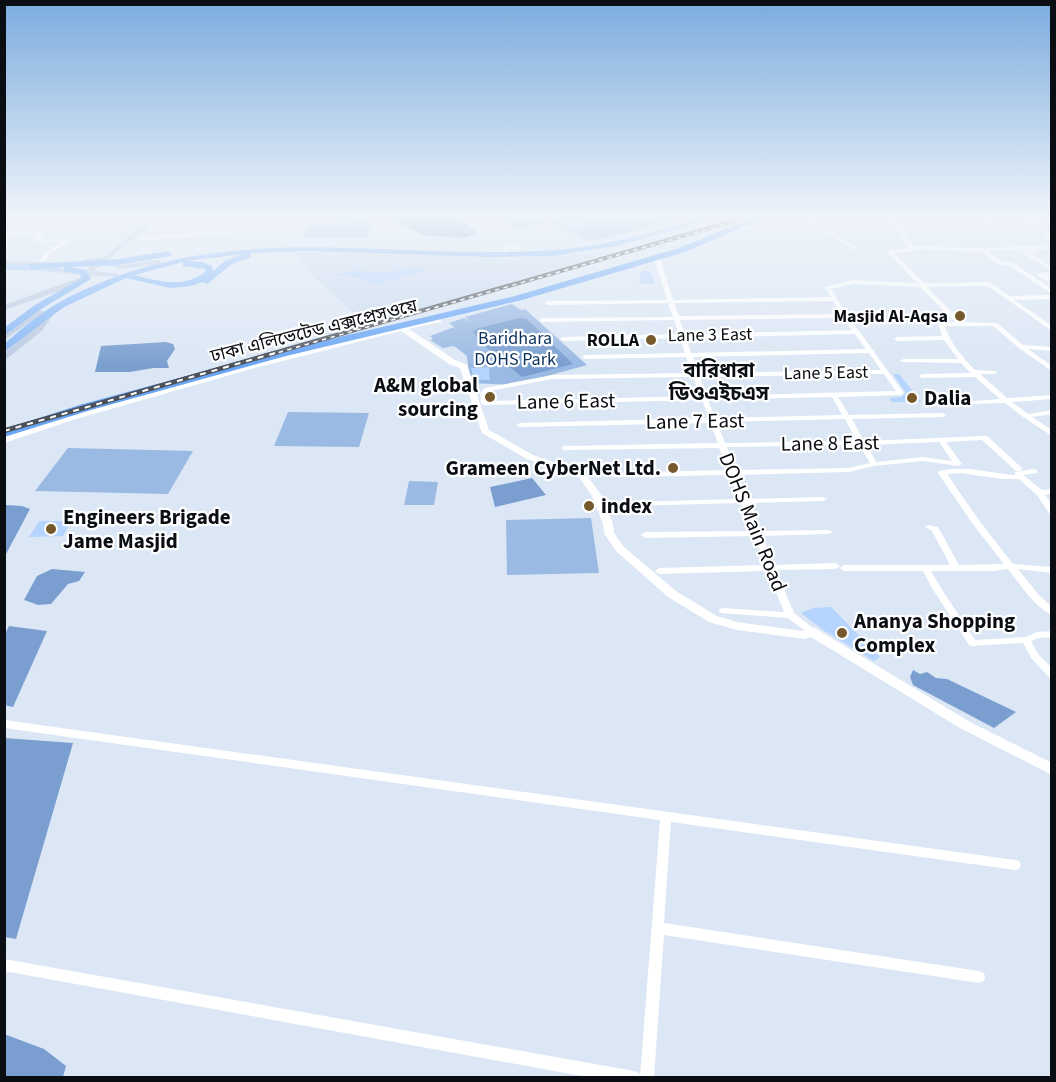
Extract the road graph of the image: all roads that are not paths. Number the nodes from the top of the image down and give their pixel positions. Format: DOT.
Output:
graph roads {
  1 [pos="20,265"];
  2 [pos="44,265"];
  3 [pos="101,265"];
  4 [pos="145,265"];
  5 [pos="161,265"];
  6 [pos="175,265"];
  7 [pos="204,265"];
  8 [pos="227,265"];
  9 [pos="616,265"];
  10 [pos="628,265"];
  11 [pos="630,265"];
  12 [pos="659,265"];
  13 [pos="903,265"];
  14 [pos="1014,265"];
  15 [pos="1037,265"];
  16 [pos="4,266"];
  17 [pos="58,268"];
  18 [pos="132,274"];
  19 [pos="91,278"];
  20 [pos="1050,279"];
  21 [pos="923,285"];
  22 [pos="51,291"];
  23 [pos="1052,292"];
  24 [pos="1052,297"];
  25 [pos="1008,298"];
  26 [pos="833,299"];
  27 [pos="670,301"];
  28 [pos="548,303"];
  29 [pos="4,308"];
  30 [pos="45,313"];
  31 [pos="845,316"];
  32 [pos="676,318"];
  33 [pos="542,320"];
  34 [pos="960,324"];
  35 [pos="1050,327"];
  36 [pos="403,329"];
  37 [pos="857,332"];
  38 [pos="4,335"];
  39 [pos="682,336"];
  40 [pos="945,338"];
  41 [pos="563,339"];
  42 [pos="897,339"];
  43 [pos="4,343"];
  44 [pos="1021,347"];
  45 [pos="4,349"];
  46 [pos="1052,349"];
  47 [pos="872,351"];
  48 [pos="689,355"];
  49 [pos="585,357"];
  50 [pos="4,358"];
  51 [pos="903,361"];
  52 [pos="964,361"];
  53 [pos="1052,369"];
  54 [pos="885,372"];
  55 [pos="994,372"];
  56 [pos="976,374"];
  57 [pos="696,375"];
  58 [pos="922,376"];
  59 [pos="834,395"];
  60 [pos="1052,397"];
  61 [pos="704,398"];
  62 [pos="1005,399"];
  63 [pos="484,403"];
  64 [pos="973,403"];
  65 [pos="1052,412"];
  66 [pos="943,415"];
  67 [pos="1025,416"];
  68 [pos="847,417"];
  69 [pos="714,420"];
  70 [pos="520,425"];
  71 [pos="4,431"];
  72 [pos="1052,434"];
  73 [pos="4,440"];
  74 [pos="941,440"];
  75 [pos="861,443"];
  76 [pos="722,445"];
  77 [pos="566,448"];
  78 [pos="874,464"];
  79 [pos="1034,471"];
  80 [pos="732,472"];
  81 [pos="1020,473"];
  82 [pos="614,475"];
  83 [pos="1052,491"];
  84 [pos="1040,493"];
  85 [pos="823,499"];
  86 [pos="743,501"];
  87 [pos="629,504"];
  88 [pos="1052,511"];
  89 [pos="929,527"];
  90 [pos="829,531"];
  91 [pos="756,533"];
  92 [pos="645,535"];
  93 [pos="1010,566"];
  94 [pos="771,568"];
  95 [pos="956,568"];
  96 [pos="926,569"];
  97 [pos="1052,570"];
  98 [pos="659,571"];
  99 [pos="723,611"];
  100 [pos="1052,612"];
  101 [pos="790,615"];
  102 [pos="808,633"];
  103 [pos="1052,634"];
  104 [pos="1026,640"];
  105 [pos="1052,675"];
  106 [pos="4,724"];
  107 [pos="1052,770"];
  108 [pos="1052,778"];
  109 [pos="666,817"];
  110 [pos="1015,865"];
  111 [pos="658,928"];
  112 [pos="4,965"];
  113 [pos="979,977"];
  114 [pos="634,1077"];
  115 [pos="647,1077"];
  1 -- 16 [label="main road"];
  2 -- 7 [label="highway"];
  3 -- 19 [label="main road"];
  4 -- 19 [label="highway"];
  5 -- 18 [label="highway"];
  6 -- 18 [label="highway"];
  8 -- 17 [label="highway"];
  9 -- 71 [label="highway, ঢাকা এলিভেটেড এক্সপ্রেসওয়ে"];
  10 -- 71 [label="highway, ঢাকা এলিভেটেড এক্সপ্রেসওয়ে"];
  11 -- 36 [label="street"];
  12 -- 27 [label="street, DOHS Main Road"];
  13 -- 21 [label="street"];
  14 -- 20 [label="street"];
  15 -- 20 [label="street"];
  16 -- 17 [label="main road"];
  16 -- 19 [label="main road"];
  17 -- 38 [label="highway"];
  18 -- 30 [label="highway"];
  19 -- 22 [label="highway"];
  19 -- 30 [label="highway"];
  20 -- 23 [label="street"];
  21 -- 25 [label="street"];
  21 -- 26 [label="street"];
  21 -- 34 [label="street"];
  22 -- 29 [label="main road"];
  24 -- 25 [label="street"];
  25 -- 35 [label="street"];
  26 -- 27 [label="street"];
  26 -- 31 [label="street"];
  27 -- 28 [label="street"];
  27 -- 32 [label="street, DOHS Main Road"];
  30 -- 38 [label="main road"];
  30 -- 43 [label="highway"];
  30 -- 45 [label="highway"];
  30 -- 50 [label="main road"];
  31 -- 32 [label="street"];
  31 -- 37 [label="street"];
  32 -- 33 [label="street"];
  32 -- 39 [label="street, DOHS Main Road"];
  34 -- 40 [label="street"];
  34 -- 44 [label="street"];
  36 -- 73 [label="street"];
  36 -- 102 [label="street"];
  37 -- 39 [label="street, Lane 3 East"];
  37 -- 47 [label="street"];
  39 -- 41 [label="street, Lane 3 East"];
  39 -- 48 [label="street, DOHS Main Road"];
  40 -- 42 [label="street"];
  40 -- 52 [label="street"];
  44 -- 46 [label="street"];
  44 -- 53 [label="street"];
  47 -- 48 [label="street"];
  47 -- 54 [label="street"];
  48 -- 49 [label="street"];
  48 -- 57 [label="street, DOHS Main Road"];
  51 -- 52 [label="street"];
  52 -- 56 [label="street"];
  54 -- 57 [label="street, Lane 5 East"];
  54 -- 59 [label="street, Lane 6 East"];
  55 -- 56 [label="street"];
  56 -- 58 [label="street"];
  56 -- 62 [label="street"];
  57 -- 61 [label="street, DOHS Main Road"];
  57 -- 63 [label="street, Lane 5 East"];
  59 -- 61 [label="street, Lane 6 East"];
  59 -- 68 [label="street"];
  60 -- 62 [label="street"];
  61 -- 63 [label="street, Lane 6 East"];
  61 -- 69 [label="street, DOHS Main Road"];
  62 -- 64 [label="street"];
  62 -- 67 [label="street"];
  65 -- 67 [label="street"];
  66 -- 68 [label="street, Lane 7 East"];
  67 -- 72 [label="street"];
  68 -- 69 [label="street, Lane 7 East"];
  68 -- 75 [label="street"];
  69 -- 70 [label="street, Lane 7 East"];
  69 -- 76 [label="street, DOHS Main Road"];
  74 -- 75 [label="street, Lane 8 East"];
  74 -- 78 [label="street"];
  74 -- 81 [label="street, Lane 8 East"];
  75 -- 76 [label="street, Lane 8 East"];
  75 -- 78 [label="street"];
  76 -- 77 [label="street, Lane 8 East"];
  76 -- 80 [label="street, DOHS Main Road"];
  78 -- 80 [label="street"];
  79 -- 81 [label="street"];
  80 -- 82 [label="street"];
  80 -- 86 [label="street, DOHS Main Road"];
  81 -- 84 [label="street"];
  81 -- 93 [label="street"];
  83 -- 84 [label="street"];
  84 -- 88 [label="street"];
  85 -- 86 [label="street"];
  86 -- 87 [label="street"];
  86 -- 91 [label="street, DOHS Main Road"];
  89 -- 95 [label="street"];
  90 -- 91 [label="street"];
  91 -- 92 [label="street"];
  91 -- 94 [label="street, DOHS Main Road"];
  93 -- 95 [label="street"];
  93 -- 97 [label="street"];
  93 -- 100 [label="street"];
  94 -- 96 [label="street"];
  94 -- 98 [label="street"];
  94 -- 101 [label="street, DOHS Main Road"];
  95 -- 96 [label="street"];
  96 -- 104 [label="street"];
  99 -- 101 [label="street"];
  101 -- 102 [label="street"];
  102 -- 107 [label="street"];
  102 -- 108 [label="street"];
  103 -- 104 [label="street"];
  104 -- 105 [label="street"];
  106 -- 109 [label="street"];
  109 -- 110 [label="street"];
  109 -- 111 [label="street"];
  111 -- 113 [label="street"];
  111 -- 115 [label="street"];
  112 -- 114 [label="street"];
}
